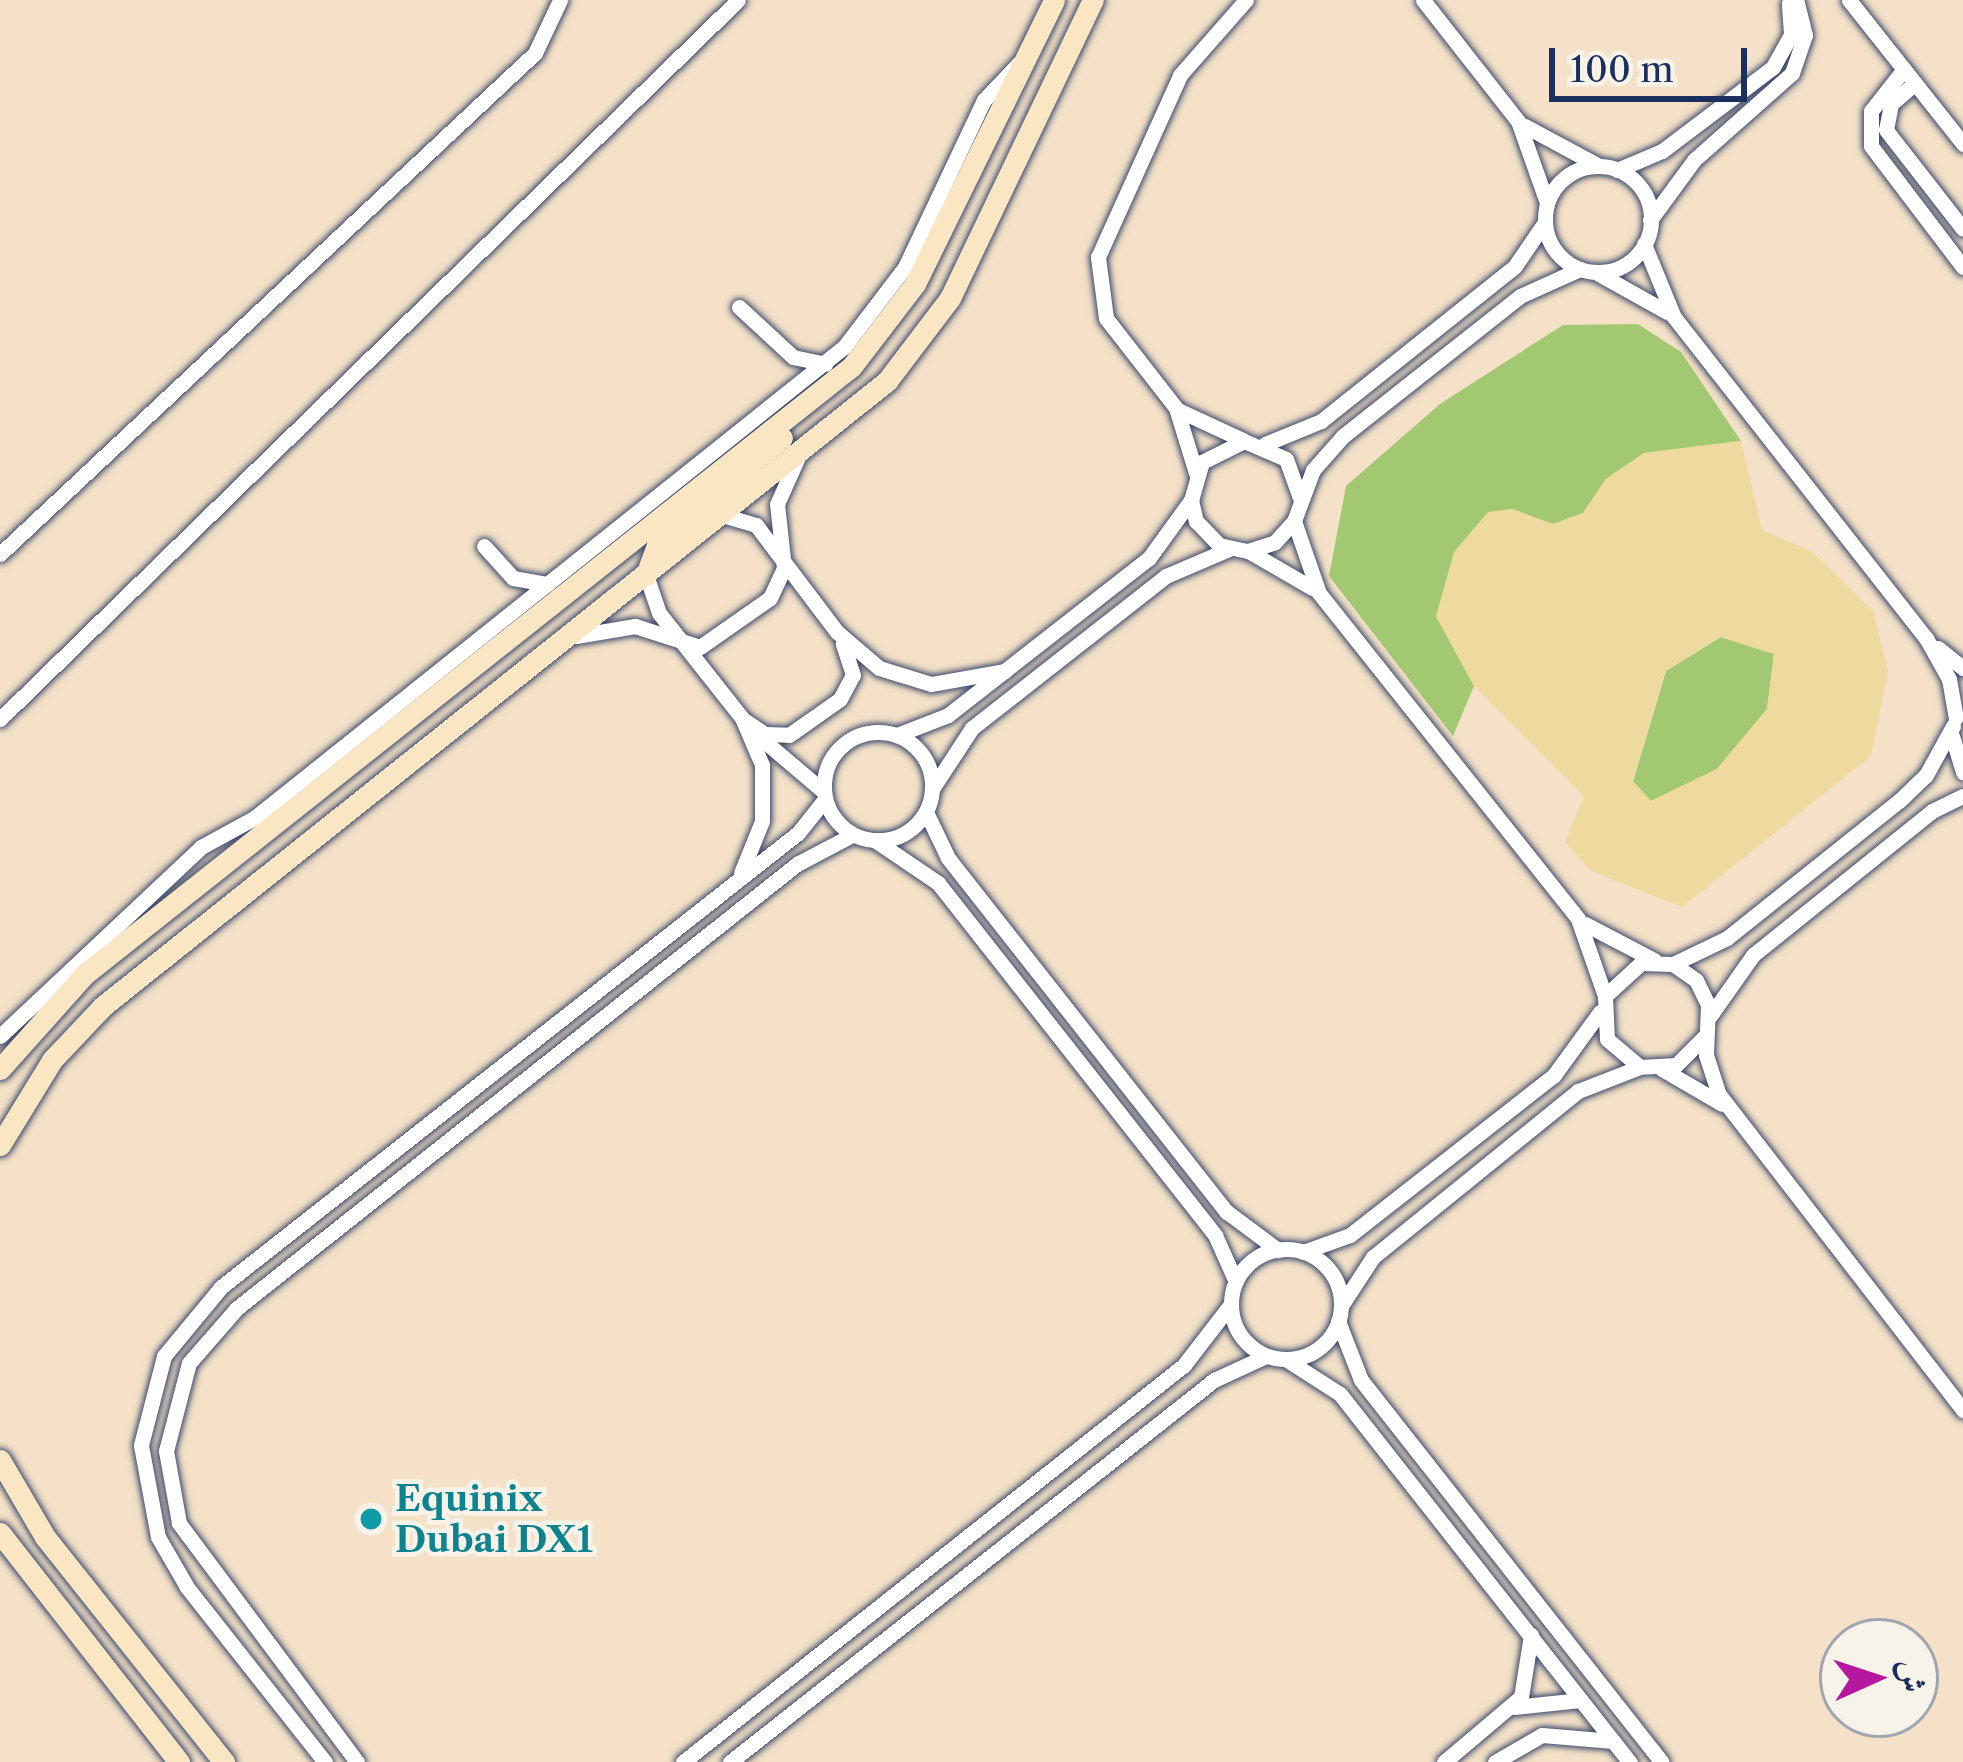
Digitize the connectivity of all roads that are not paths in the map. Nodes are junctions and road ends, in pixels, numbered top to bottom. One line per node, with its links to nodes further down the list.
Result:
1 (560, 0): 40 (street)
2 (738, 0): 55 (street)
3 (1054, 0): 24 (street)
4 (1094, 0): 29 (street)
5 (1246, 0): 26 (street)
6 (1423, 0): 11 (street)
7 (1792, 0): 13 (street); 15 (street)
8 (1850, 0): 9 (street)
9 (1904, 69): 10 (street); 19 (street)
10 (1915, 83): 12 (street); 17 (street)
11 (1518, 121): 13 (street); 14 (street)
12 (1963, 144)
13 (1609, 168): 14 (street); 15 (street)
14 (1547, 203): 16 (street)
15 (1651, 220): 18 (street)
16 (1545, 222): 20 (street); 28 (street)
17 (1963, 229)
18 (1645, 244): 20 (street); 22 (street)
19 (1963, 267)
20 (1587, 271): 22 (street); 31 (street)
21 (740, 307): 23 (street)
22 (1674, 317): 48 (street)
23 (793, 357): 24 (street); 25 (street)
24 (829, 374): 25 (street); 34 (street); 35 (street)
25 (794, 391): 44 (street)
26 (1176, 408): 27 (street); 30 (street)
27 (1244, 441): 28 (street); 30 (street)
28 (1264, 444): 31 (street)
29 (798, 457): 33 (street); 41 (street)
30 (1196, 473): 32 (street)
31 (1300, 498): 36 (street)
32 (1191, 500): 38 (street); 52 (street)
33 (724, 514): 34 (street); 41 (street); 42 (street)
34 (687, 516): 35 (street); 42 (street)
35 (657, 519): 57 (street)
36 (1294, 521): 39 (street); 45 (street)
37 (484, 546): 43 (street)
38 (1229, 549): 39 (street); 59 (street)
39 (1248, 551): 45 (street)
40 (0, 554)
41 (783, 559): 47 (street); 50 (street)
42 (646, 574): 49 (street); 50 (street)
43 (513, 578): 44 (street); 46 (street)
44 (547, 584): 46 (street)
45 (1319, 593): 66 (street)
46 (512, 613): 57 (street)
47 (837, 632): 52 (street); 54 (street)
48 (1927, 638): 51 (street); 53 (street)
49 (557, 644): 50 (street); 75 (street)
50 (683, 644): 54 (street)
51 (1963, 668)
52 (1005, 671): 56 (street)
53 (1957, 716): 58 (street); 67 (street)
54 (742, 718): 60 (street); 65 (street)
55 (0, 719)
56 (897, 735): 59 (street); 60 (street)
57 (355, 749): 70 (street); 72 (street)
58 (1963, 772)
59 (932, 789): 62 (street)
60 (824, 795): 63 (street); 65 (street)
61 (1963, 796): 69 (street)
62 (926, 812): 64 (street); 76 (street)
63 (852, 835): 64 (street); 93 (street)
64 (876, 841): 78 (street)
65 (736, 881): 90 (street)
66 (1578, 919): 67 (street); 68 (street)
67 (1665, 962): 68 (street); 69 (street)
68 (1603, 1002): 71 (street); 77 (street)
69 (1707, 1027): 73 (street); 74 (street)
70 (0, 1035)
71 (1640, 1067): 73 (street); 80 (street)
72 (0, 1069)
73 (1662, 1069): 74 (street)
74 (1729, 1110): 83 (street)
75 (0, 1145)
76 (1278, 1250): 77 (street); 78 (street)
77 (1304, 1252): 80 (street)
78 (1236, 1282): 79 (street)
79 (1231, 1304): 81 (street); 94 (street)
80 (1339, 1313): 82 (street); 99 (street)
81 (1266, 1356): 82 (street); 95 (street)
82 (1287, 1360): 86 (street)
83 (1963, 1409)
84 (0, 1460): 92 (street)
85 (0, 1533): 91 (street)
86 (1531, 1634): 87 (street); 88 (street)
87 (1581, 1700): 88 (street); 89 (street)
88 (1514, 1707): 96 (street)
89 (1613, 1741): 97 (street); 98 (street)
90 (323, 1758)
91 (179, 1762)
92 (224, 1762)
93 (358, 1762)
94 (683, 1762)
95 (730, 1762)
96 (1444, 1762)
97 (1495, 1762)
98 (1630, 1762)
99 (1661, 1762)

